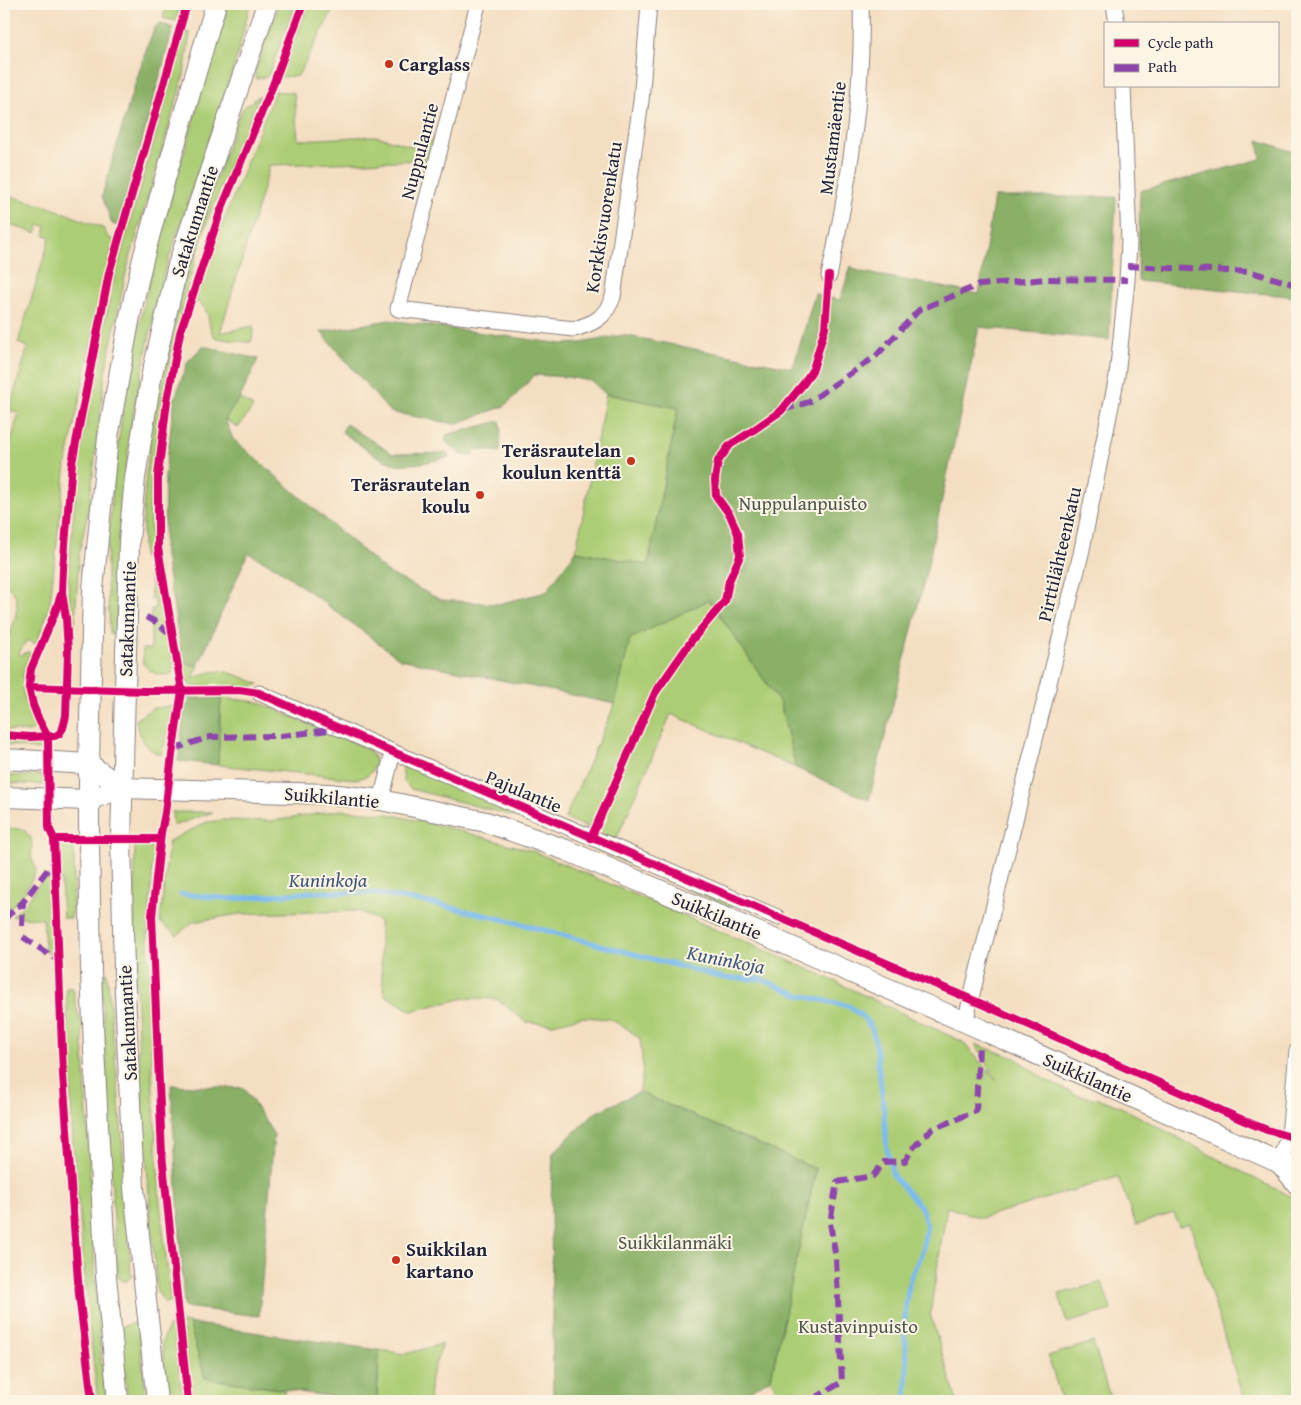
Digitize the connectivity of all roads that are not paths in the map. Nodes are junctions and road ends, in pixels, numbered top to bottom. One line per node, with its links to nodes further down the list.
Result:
1 (216, 4): 14 (main road, Satakunnantie)
2 (267, 4): 15 (main road, Satakunnantie)
3 (478, 4): 10 (street, Nuppulantie)
4 (649, 4): 10 (street, Korkkisvuorenkatu)
5 (861, 4): 9 (street, Mustamäentie)
6 (1114, 4): 7 (street)
7 (1117, 22)
8 (1123, 88): 20 (street, Pirttilähteenkatu)
9 (828, 276)
10 (398, 309)
11 (259, 693): 12 (street, Pajulantie)
12 (393, 752): 18 (street); 19 (street, Pajulantie)
13 (4, 759): 14 (main road)
14 (89, 764): 15 (main road); 17 (main road, Satakunnantie)
15 (122, 788): 17 (main road); 18 (main road, Suikkilantie); 25 (main road, Satakunnantie)
16 (4, 797): 17 (main road)
17 (89, 800): 24 (main road, Satakunnantie)
18 (381, 800): 20 (main road, Suikkilantie)
19 (777, 917)
20 (965, 1022): 22 (main road, Suikkilantie)
21 (1297, 1051): 22 (street)
22 (1289, 1164): 23 (main road, Suikkilantie)
23 (1297, 1184)
24 (118, 1401)
25 (157, 1401)

